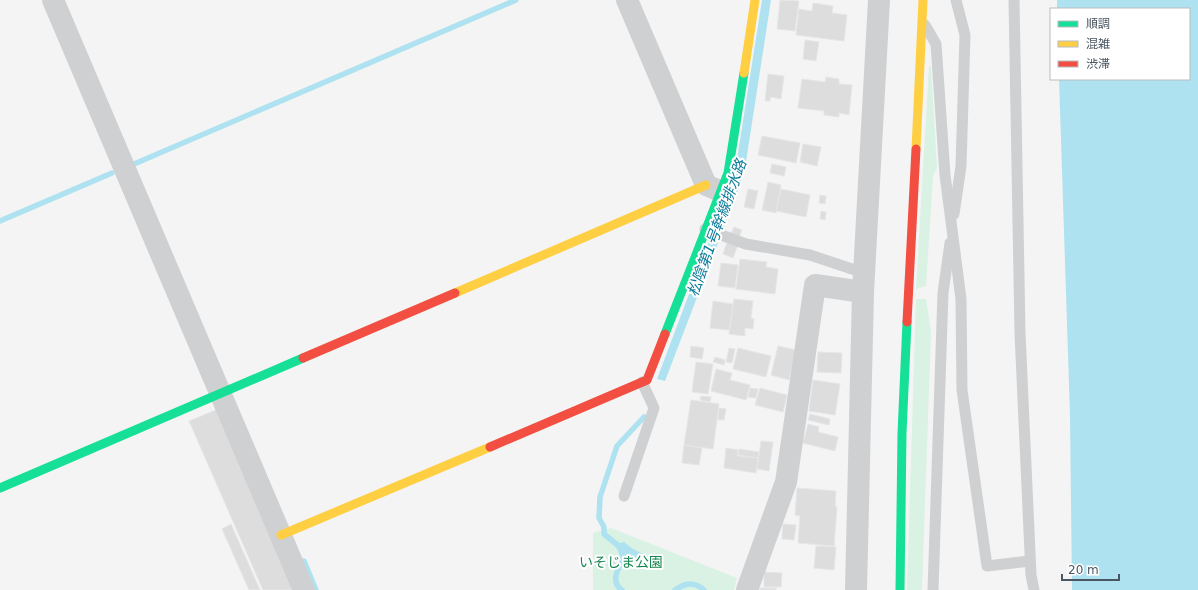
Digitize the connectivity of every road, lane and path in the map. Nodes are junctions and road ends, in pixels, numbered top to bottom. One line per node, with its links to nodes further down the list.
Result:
1 (53, 0): 14 (street)
2 (627, 0): 9 (street)
3 (755, 0): 9 (street)
4 (879, 0): 12 (street)
5 (923, 0): 8 (street)
6 (956, 0): 10 (lane)
7 (1014, 0): 18 (lane)
8 (922, 20): 10 (lane); 22 (street)
9 (713, 188): 11 (street); 14 (street)
10 (952, 229): 18 (lane); 23 (lane)
11 (708, 230): 12 (lane); 13 (street)
12 (864, 283): 20 (street); 21 (street)
13 (642, 382): 16 (lane); 17 (street)
14 (220, 394): 15 (street); 17 (street)
15 (0, 488)
16 (624, 496)
17 (281, 536): 19 (street)
18 (1030, 561): 24 (lane)
19 (304, 590)
20 (747, 590)
21 (856, 590)
22 (900, 590)
23 (933, 590)
24 (1034, 590)

